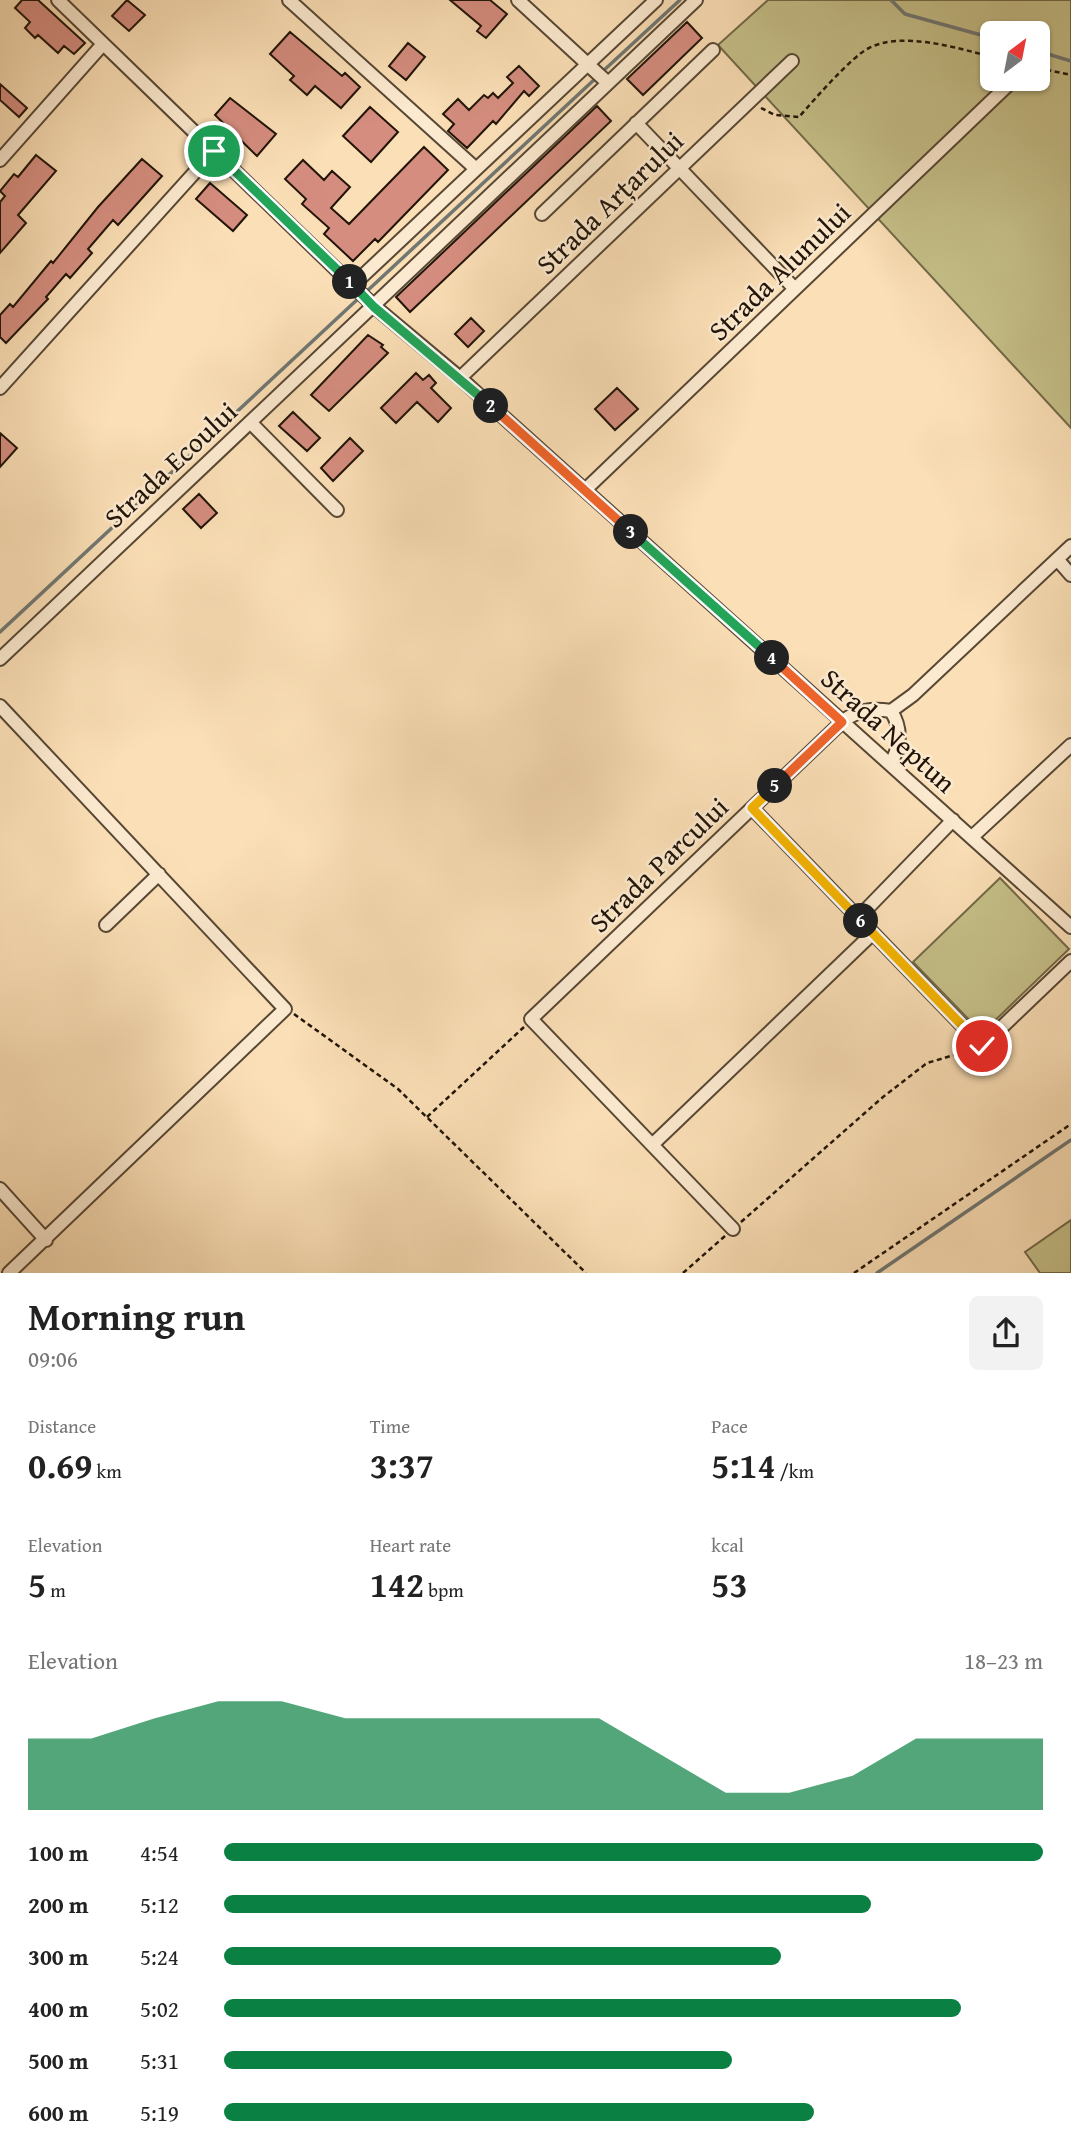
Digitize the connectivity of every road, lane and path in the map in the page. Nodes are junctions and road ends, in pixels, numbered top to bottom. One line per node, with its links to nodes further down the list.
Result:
1 (58, 0): 6 (street, Strada Neptun)
2 (289, 0): 19 (street)
3 (517, 0): 10 (street)
4 (656, 0): 10 (street)
5 (696, 0): 13 (street, Strada Ecoului)
6 (103, 44): 17 (street, Strada Neptun); 18 (street)
7 (713, 50): 16 (street)
8 (980, 54): 15 (path)
9 (792, 61): 15 (street, Strada Arțarului)
10 (590, 66): 13 (street); 19 (street)
11 (1050, 70): 12 (path)
12 (1071, 75)
13 (606, 80): 24 (street, Strada Ecoului)
14 (1002, 91): 23 (street, Strada Alunului)
15 (749, 102): 20 (street, Strada Arțarului)
16 (636, 123): 20 (street); 21 (street)
17 (214, 151): 22 (street, Strada Neptun); 26 (street)
18 (0, 160)
19 (475, 168): 22 (street)
20 (680, 169): 23 (street); 25 (street, Strada Arțarului)
21 (541, 214)
22 (356, 288): 24 (street, Strada Neptun)
23 (795, 289): 28 (street, Strada Alunului)
24 (371, 304): 25 (street, Strada Neptun); 27 (street, Strada Ecoului)
25 (460, 379): 28 (street, Strada Neptun)
26 (0, 388)
27 (250, 422): 29 (street); 33 (street, Strada Ecoului)
28 (585, 491): 36 (street, Strada Neptun)
29 (337, 510)
30 (1071, 546): 31 (street)
31 (1057, 559): 32 (street); 35 (street)
32 (1071, 575)
33 (0, 659)
34 (0, 706): 42 (street)
35 (891, 711): 36 (street, Strada Parcului); 38 (street)
36 (842, 722): 38 (street, Strada Neptun); 39 (street, Strada Parcului)
37 (1071, 745): 41 (street)
38 (890, 764): 40 (street, Strada Neptun)
39 (752, 808): 43 (street); 49 (street, Strada Parcului)
40 (953, 820): 41 (street, Strada Neptun); 43 (street)
41 (972, 837): 45 (street, Strada Neptun)
42 (159, 874): 44 (street); 48 (street)
43 (858, 918): 46 (street)
44 (106, 925)
45 (1071, 927)
46 (873, 933): 50 (street); 53 (street)
47 (1071, 961): 50 (street)
48 (285, 1009): 51 (path); 56 (street)
49 (531, 1019): 51 (path); 53 (street)
50 (982, 1046): 55 (path)
51 (427, 1117): 58 (path)
52 (1071, 1125): 60 (path)
53 (652, 1144): 55 (street)
54 (0, 1189): 56 (street)
55 (733, 1229): 59 (path)
56 (46, 1240): 57 (street)
57 (9, 1273)
58 (586, 1273)
59 (683, 1273)
60 (854, 1273)

